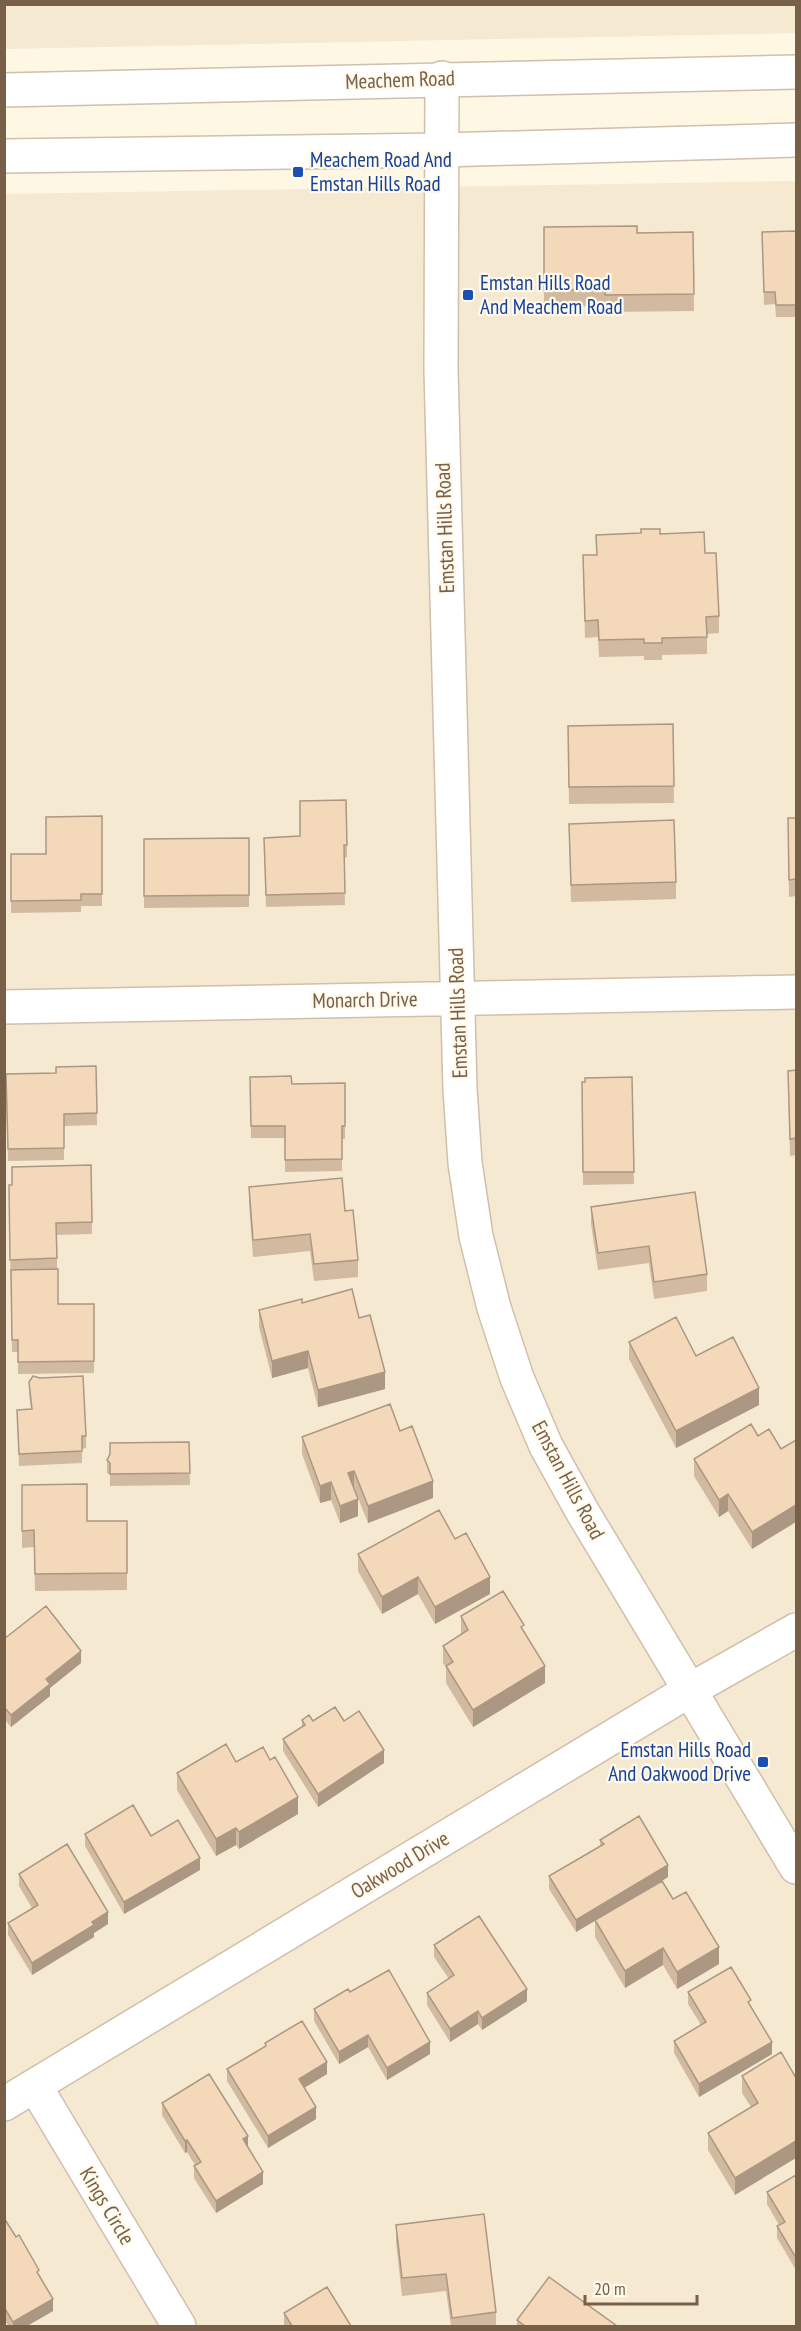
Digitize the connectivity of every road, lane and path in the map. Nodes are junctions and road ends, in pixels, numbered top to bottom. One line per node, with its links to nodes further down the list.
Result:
1 (796, 72): 2 (street, Meachem Road)
2 (442, 78): 3 (street, Meachem Road); 5 (street, Emstan Hills Road)
3 (4, 90)
4 (796, 140): 5 (street)
5 (443, 150): 6 (street); 8 (street, Emstan Hills Road)
6 (4, 156)
7 (796, 992): 8 (street, Monarch Drive)
8 (458, 998): 9 (street, Monarch Drive); 11 (street, Emstan Hills Road)
9 (4, 1007)
10 (796, 1630): 11 (street, Oakwood Drive)
11 (690, 1690): 12 (street, Emstan Hills Road); 13 (street, Oakwood Drive)
12 (796, 1867)
13 (35, 2086): 14 (street, Oakwood Drive); 15 (street, Kings Circle)
14 (4, 2104)
15 (179, 2326)

